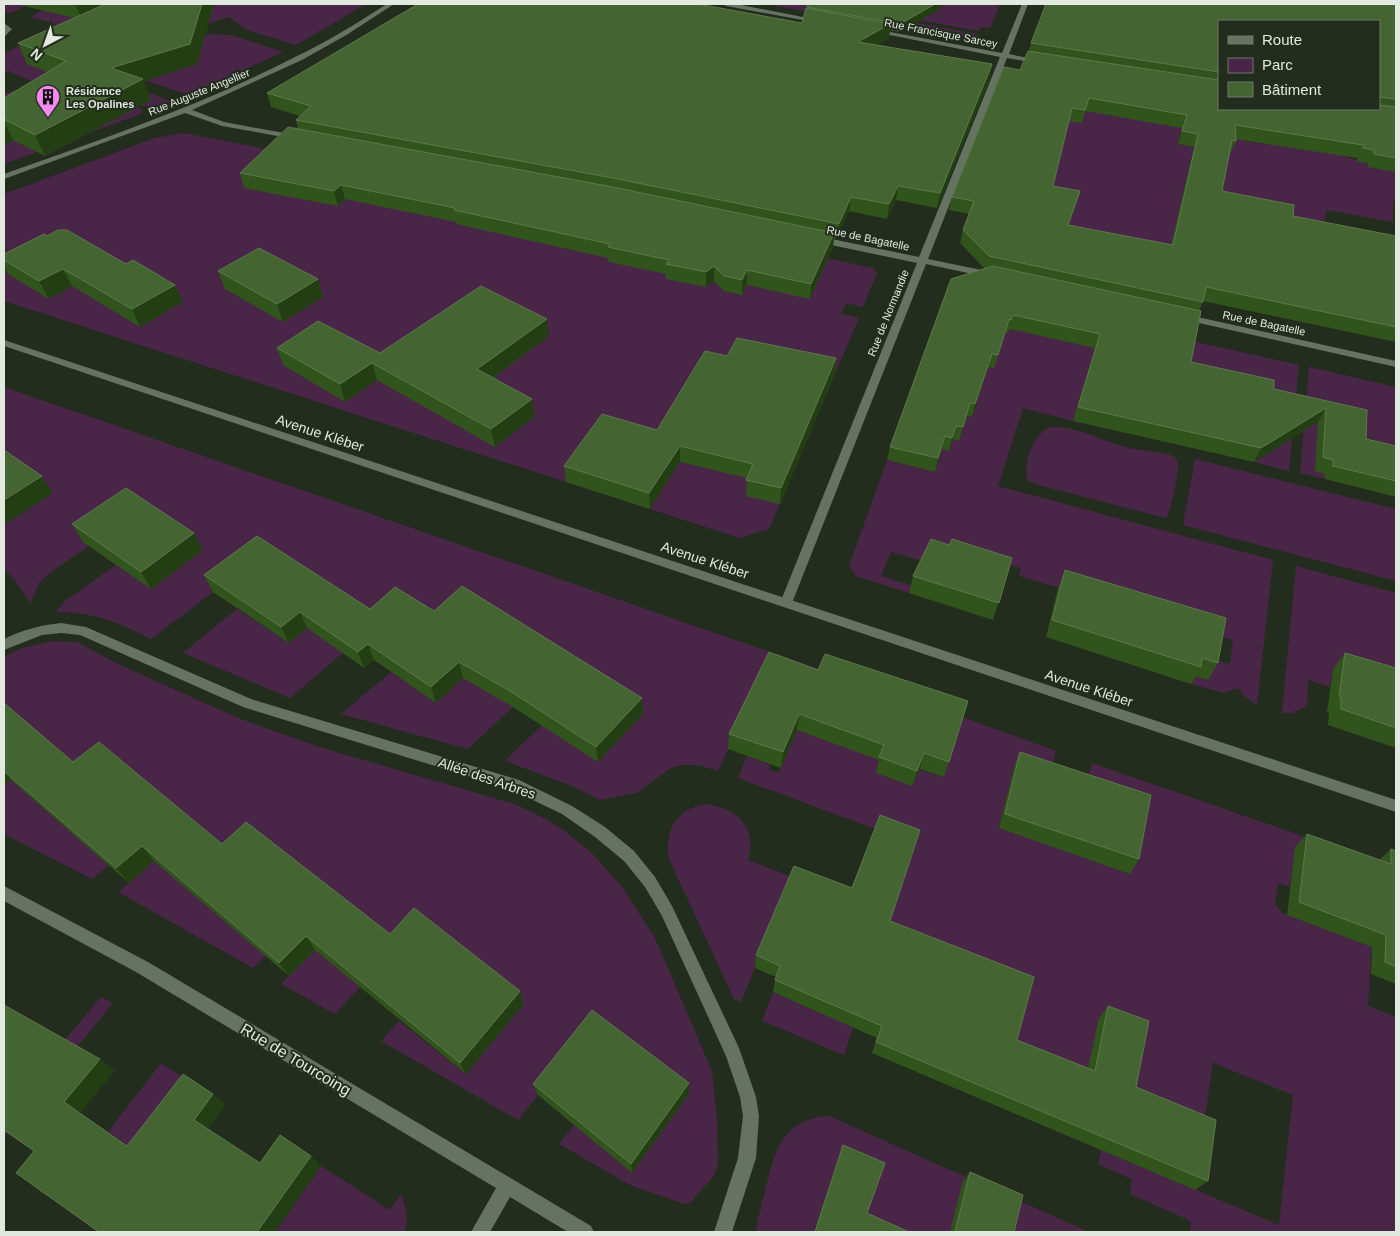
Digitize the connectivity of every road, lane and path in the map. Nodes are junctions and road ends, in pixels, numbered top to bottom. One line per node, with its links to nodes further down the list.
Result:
1 (391, 4): 10 (street, Rue Auguste Angellier)
2 (726, 4): 4 (street)
3 (1025, 4): 8 (street, Rue de Normandie)
4 (824, 22)
5 (4, 25): 7 (street)
6 (862, 29): 8 (street, Rue Francisque Sarcey)
7 (4, 35)
8 (1004, 56): 9 (street, Rue Francisque Sarcey); 14 (street, Rue de Normandie)
9 (1054, 64)
10 (187, 110): 11 (street); 12 (street, Rue Auguste Angellier)
11 (310, 141)
12 (4, 177)
13 (810, 237): 14 (street, Rue de Bagatelle)
14 (922, 261): 15 (street, Rue de Bagatelle); 19 (street, Rue de Normandie)
15 (1000, 277)
16 (1172, 315): 18 (street, Rue de Bagatelle)
17 (4, 343): 19 (street, Avenue Kléber)
18 (1396, 364)
19 (786, 603): 21 (street, Avenue Kléber)
20 (4, 645): 26 (street, Allée des Arbres)
21 (1396, 806)
22 (4, 892): 23 (street, Rue de Tourcoing)
23 (507, 1186): 24 (street); 25 (street, Rue de Tourcoing)
24 (480, 1232)
25 (585, 1232)
26 (723, 1232)

